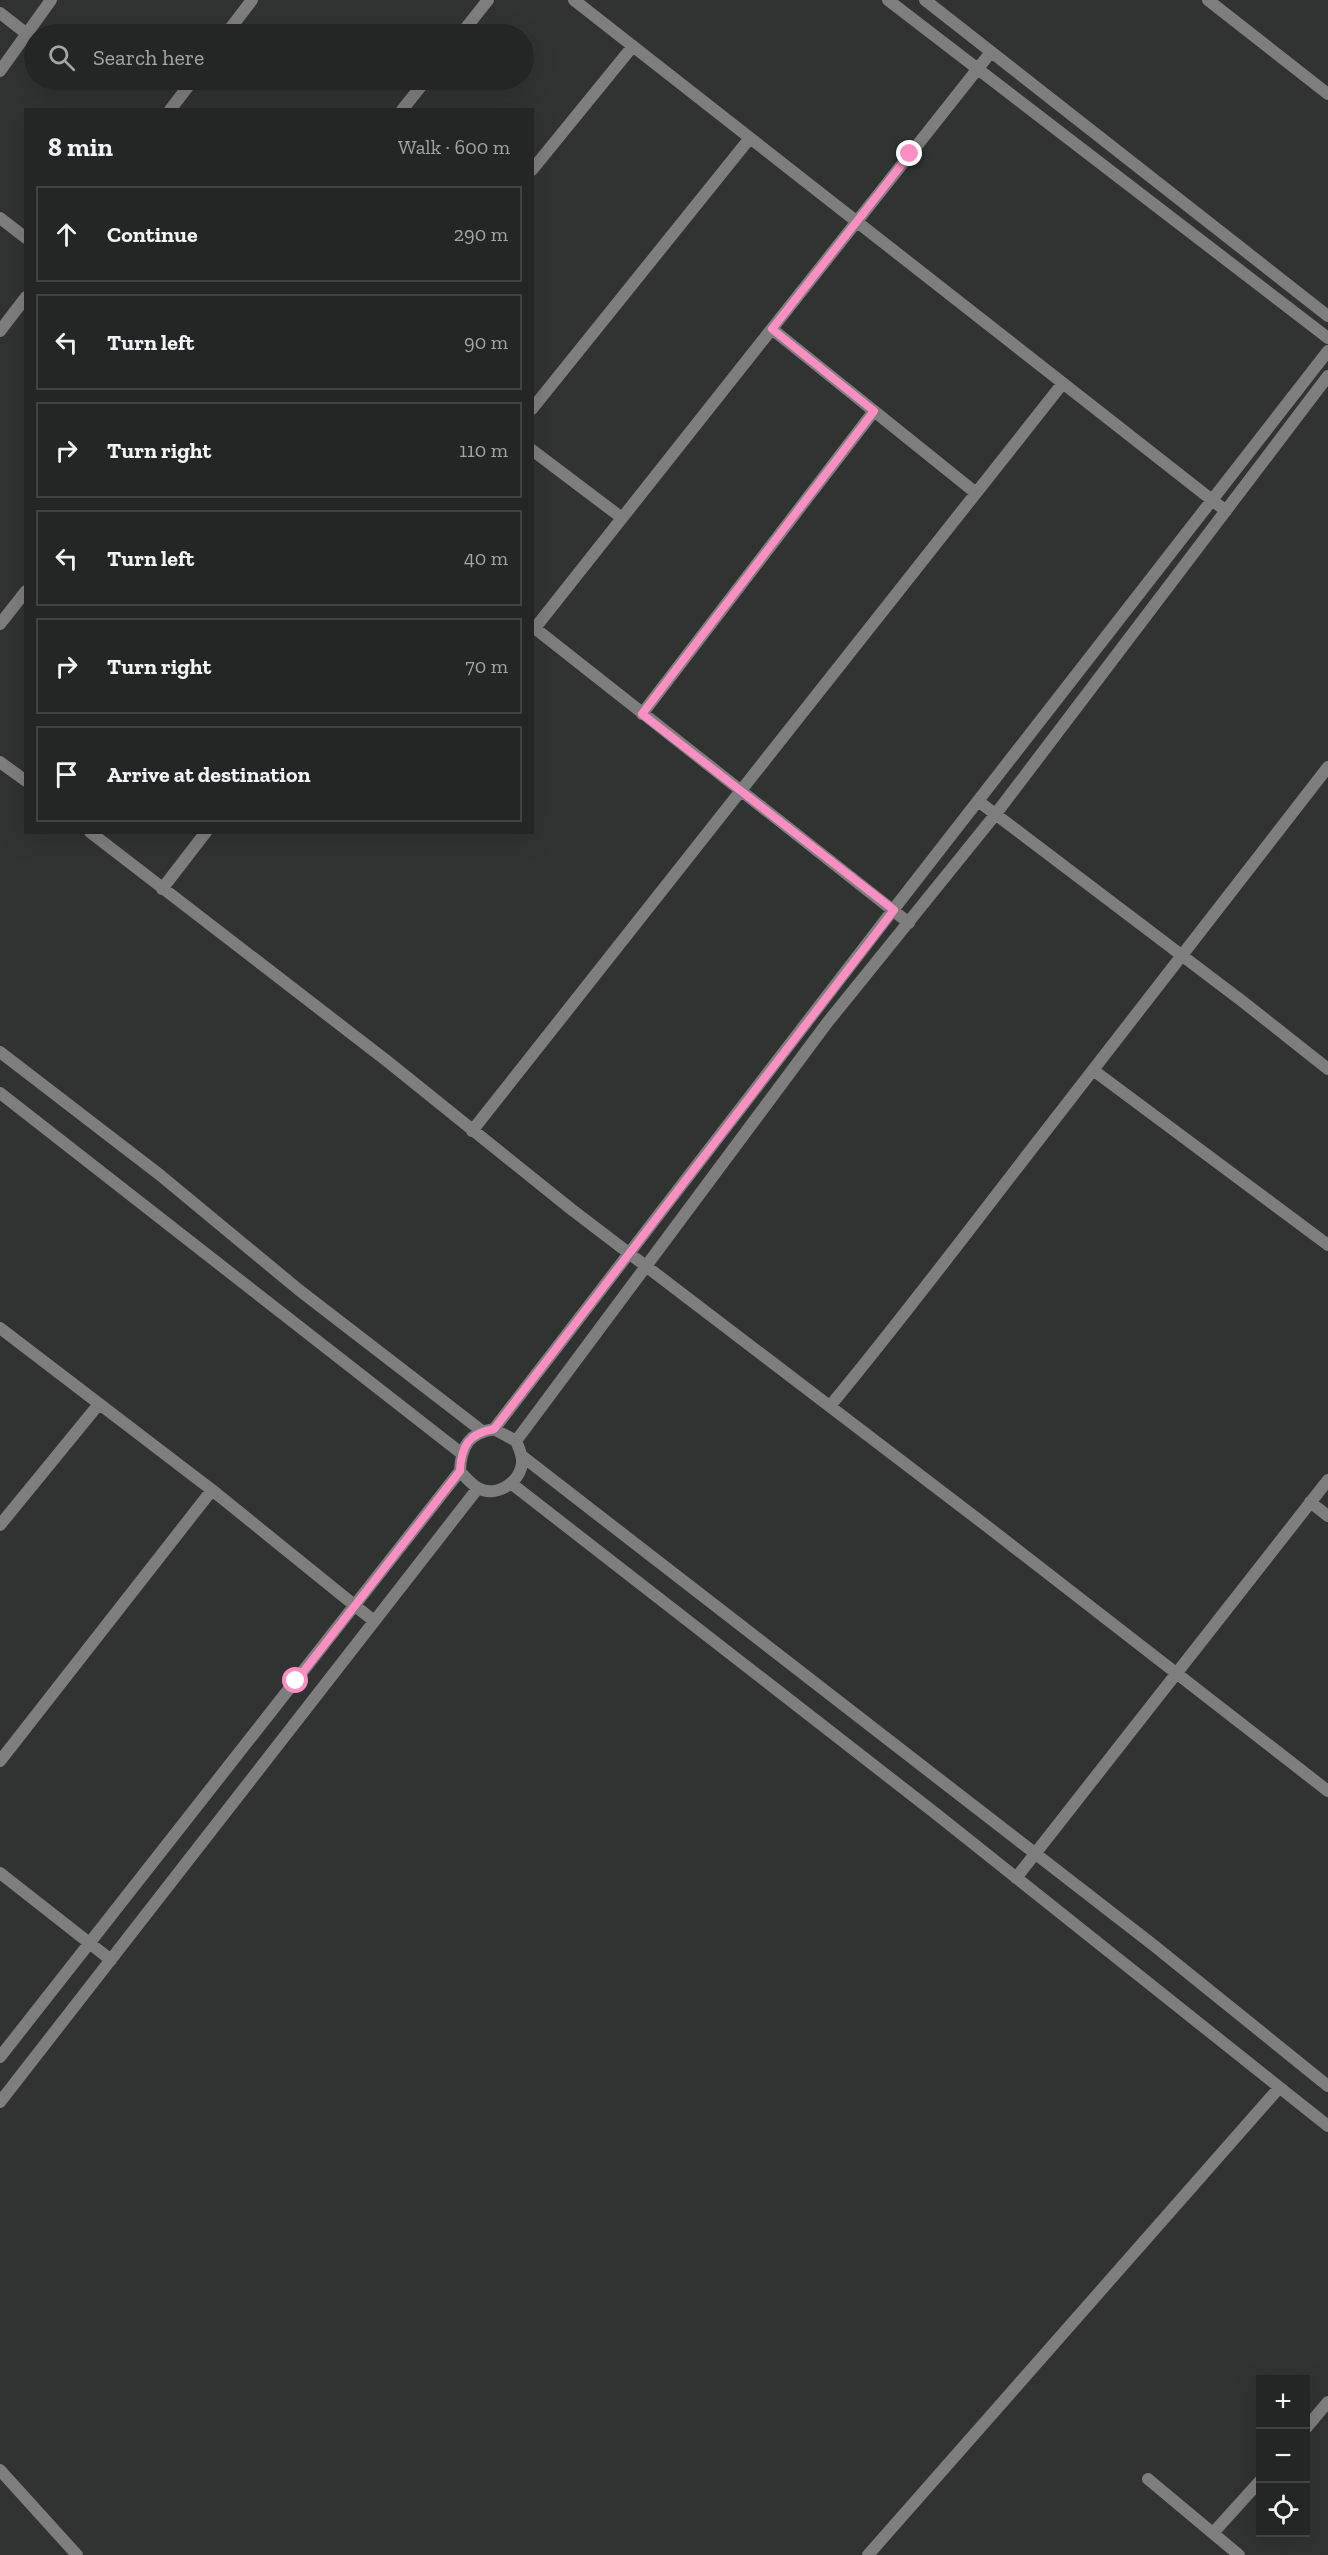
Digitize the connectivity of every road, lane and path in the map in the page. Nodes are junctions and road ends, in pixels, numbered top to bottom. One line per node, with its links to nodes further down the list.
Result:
1 (51, 0): 9 (street)
2 (252, 0): 10 (street)
3 (488, 0): 11 (street)
4 (574, 0): 14 (street)
5 (888, 0): 16 (street)
6 (925, 0): 15 (street)
7 (1208, 0): 20 (street)
8 (0, 13): 12 (street)
9 (34, 24)
10 (234, 24)
11 (469, 24)
12 (24, 32)
13 (24, 38): 17 (street)
14 (633, 46): 23 (street); 24 (street)
15 (991, 52): 16 (street); 29 (street)
16 (978, 69): 26 (street); 32 (street)
17 (0, 70)
18 (185, 90): 21 (street)
19 (418, 90): 22 (street)
20 (1328, 94)
21 (172, 108)
22 (404, 108)
23 (750, 138): 26 (street); 36 (street)
24 (534, 168)
25 (0, 218): 27 (street)
26 (857, 221): 30 (street); 35 (street)
27 (24, 236)
28 (24, 300): 31 (street)
29 (1328, 316)
30 (772, 329): 37 (street); 42 (street)
31 (0, 331)
32 (1328, 338)
33 (1328, 351): 40 (street)
34 (1328, 376): 41 (street)
35 (1063, 383): 39 (street); 40 (street)
36 (534, 407)
37 (874, 411): 39 (street); 46 (street)
38 (534, 452): 42 (street)
39 (976, 493): 50 (street)
40 (1212, 500): 41 (street); 51 (street)
41 (1226, 511): 52 (street)
42 (622, 518): 45 (street)
43 (24, 594): 44 (street)
44 (0, 624)
45 (534, 627): 46 (street)
46 (642, 714): 50 (street)
47 (0, 762): 49 (street)
48 (1328, 767): 58 (street)
49 (24, 780)
50 (741, 791): 56 (street); 63 (street)
51 (978, 801): 52 (street); 56 (street)
52 (995, 815): 57 (street); 58 (street)
53 (93, 834): 55 (street)
54 (204, 834): 55 (street)
55 (162, 889): 63 (street)
56 (894, 910): 57 (street); 65 (street)
57 (909, 923): 66 (street)
58 (1183, 956): 60 (street); 61 (street)
59 (0, 1052): 70 (street)
60 (1328, 1069)
61 (1093, 1070): 64 (street); 69 (street)
62 (0, 1093): 72 (street)
63 (472, 1131): 65 (street)
64 (1328, 1245)
65 (629, 1253): 66 (street); 70 (street)
66 (646, 1266): 69 (street); 71 (street)
67 (0, 1328): 68 (street)
68 (99, 1404): 78 (street); 81 (street)
69 (830, 1406): 84 (street)
70 (488, 1430): 71 (street); 72 (street)
71 (516, 1441): 73 (street)
72 (461, 1453): 74 (street)
73 (522, 1456): 76 (street); 87 (street)
74 (460, 1471): 77 (street); 82 (street)
75 (1328, 1480): 79 (street)
76 (512, 1484): 77 (street); 89 (street)
77 (478, 1488): 83 (street)
78 (212, 1490): 82 (street); 85 (street)
79 (1310, 1502): 80 (street); 84 (street)
80 (1328, 1516)
81 (1, 1522)
82 (355, 1606): 83 (street); 90 (street)
83 (374, 1622): 91 (street)
84 (1175, 1673): 86 (street); 87 (street)
85 (0, 1761)
86 (1328, 1791)
87 (1035, 1853): 89 (street); 93 (street)
88 (0, 1873): 90 (street)
89 (1016, 1878): 94 (street)
90 (89, 1944): 91 (street); 92 (street)
91 (111, 1960): 95 (street)
92 (0, 2057)
93 (1328, 2086)
94 (1278, 2088): 96 (street); 104 (street)
95 (0, 2102)
96 (1328, 2126)
97 (1328, 2402): 98 (street)
98 (1310, 2422)
99 (0, 2470): 103 (street)
100 (1148, 2479): 102 (street)
101 (1258, 2483): 102 (street)
102 (1213, 2534): 105 (street)
103 (76, 2555)
104 (868, 2555)
105 (1239, 2555)

